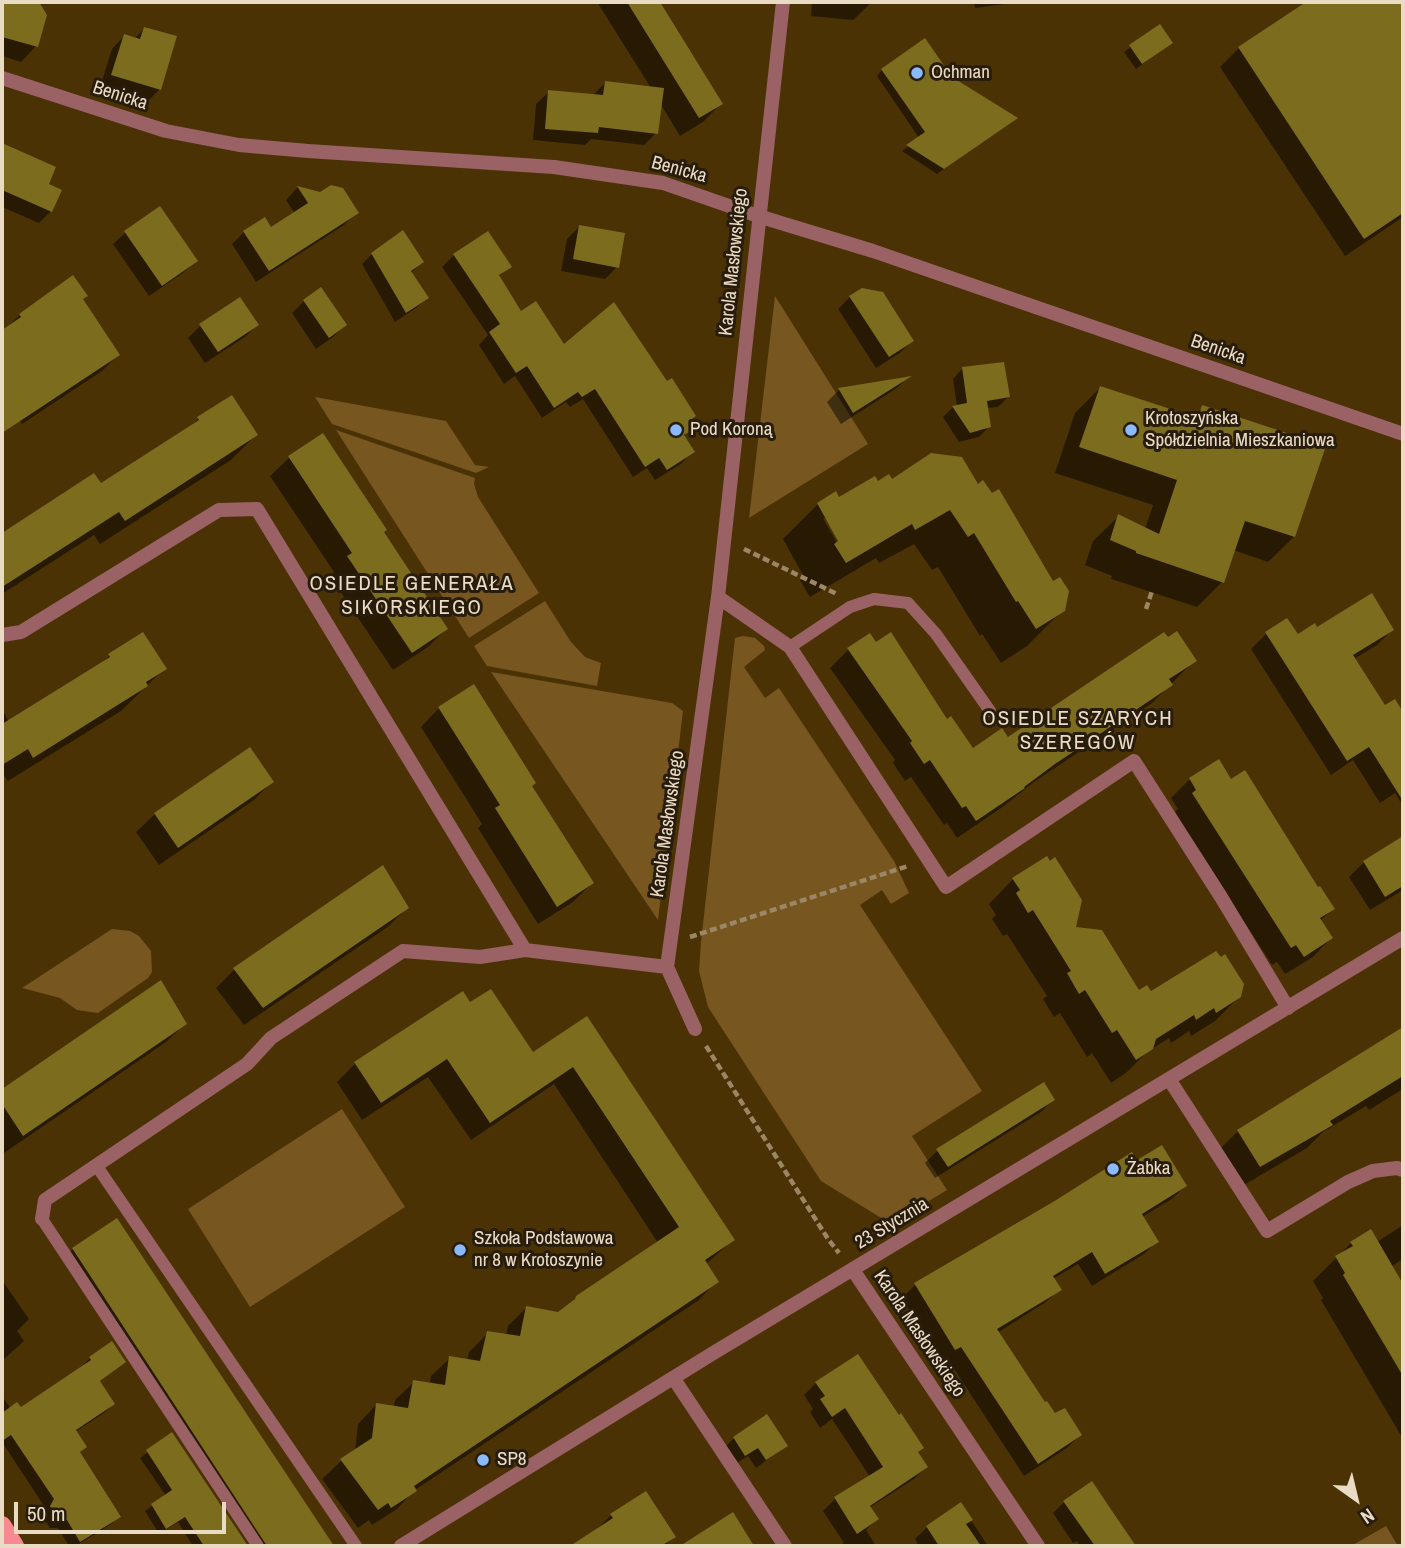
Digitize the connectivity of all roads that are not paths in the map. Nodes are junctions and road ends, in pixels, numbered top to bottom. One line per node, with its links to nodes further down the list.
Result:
1 (783, 2): 3 (street, Karola Masłowskiego)
2 (2, 78): 3 (street, Benicka)
3 (758, 216): 4 (street, Benicka); 5 (street, Karola Masłowskiego)
4 (1403, 434)
5 (718, 597): 7 (street); 11 (street, Karola Masłowskiego)
6 (2, 635): 10 (street)
7 (790, 647): 8 (lane); 12 (street)
8 (990, 710)
9 (1403, 938): 12 (street, 23 Stycznia)
10 (524, 950): 11 (street); 15 (street)
11 (667, 967): 13 (street)
12 (1288, 1008): 14 (street, 23 Stycznia)
13 (695, 1029)
14 (1169, 1079): 16 (street); 18 (street, 23 Stycznia)
15 (96, 1166): 17 (street); 23 (lane)
16 (1403, 1170)
17 (42, 1219): 22 (lane)
18 (853, 1270): 19 (street, 23 Stycznia); 26 (street, Karola Masłowskiego)
19 (674, 1379): 24 (street, 23 Stycznia); 25 (street)
20 (2, 1525): 21 (main road)
21 (15, 1546)
22 (258, 1546)
23 (356, 1546)
24 (401, 1546)
25 (785, 1546)
26 (1038, 1546)

